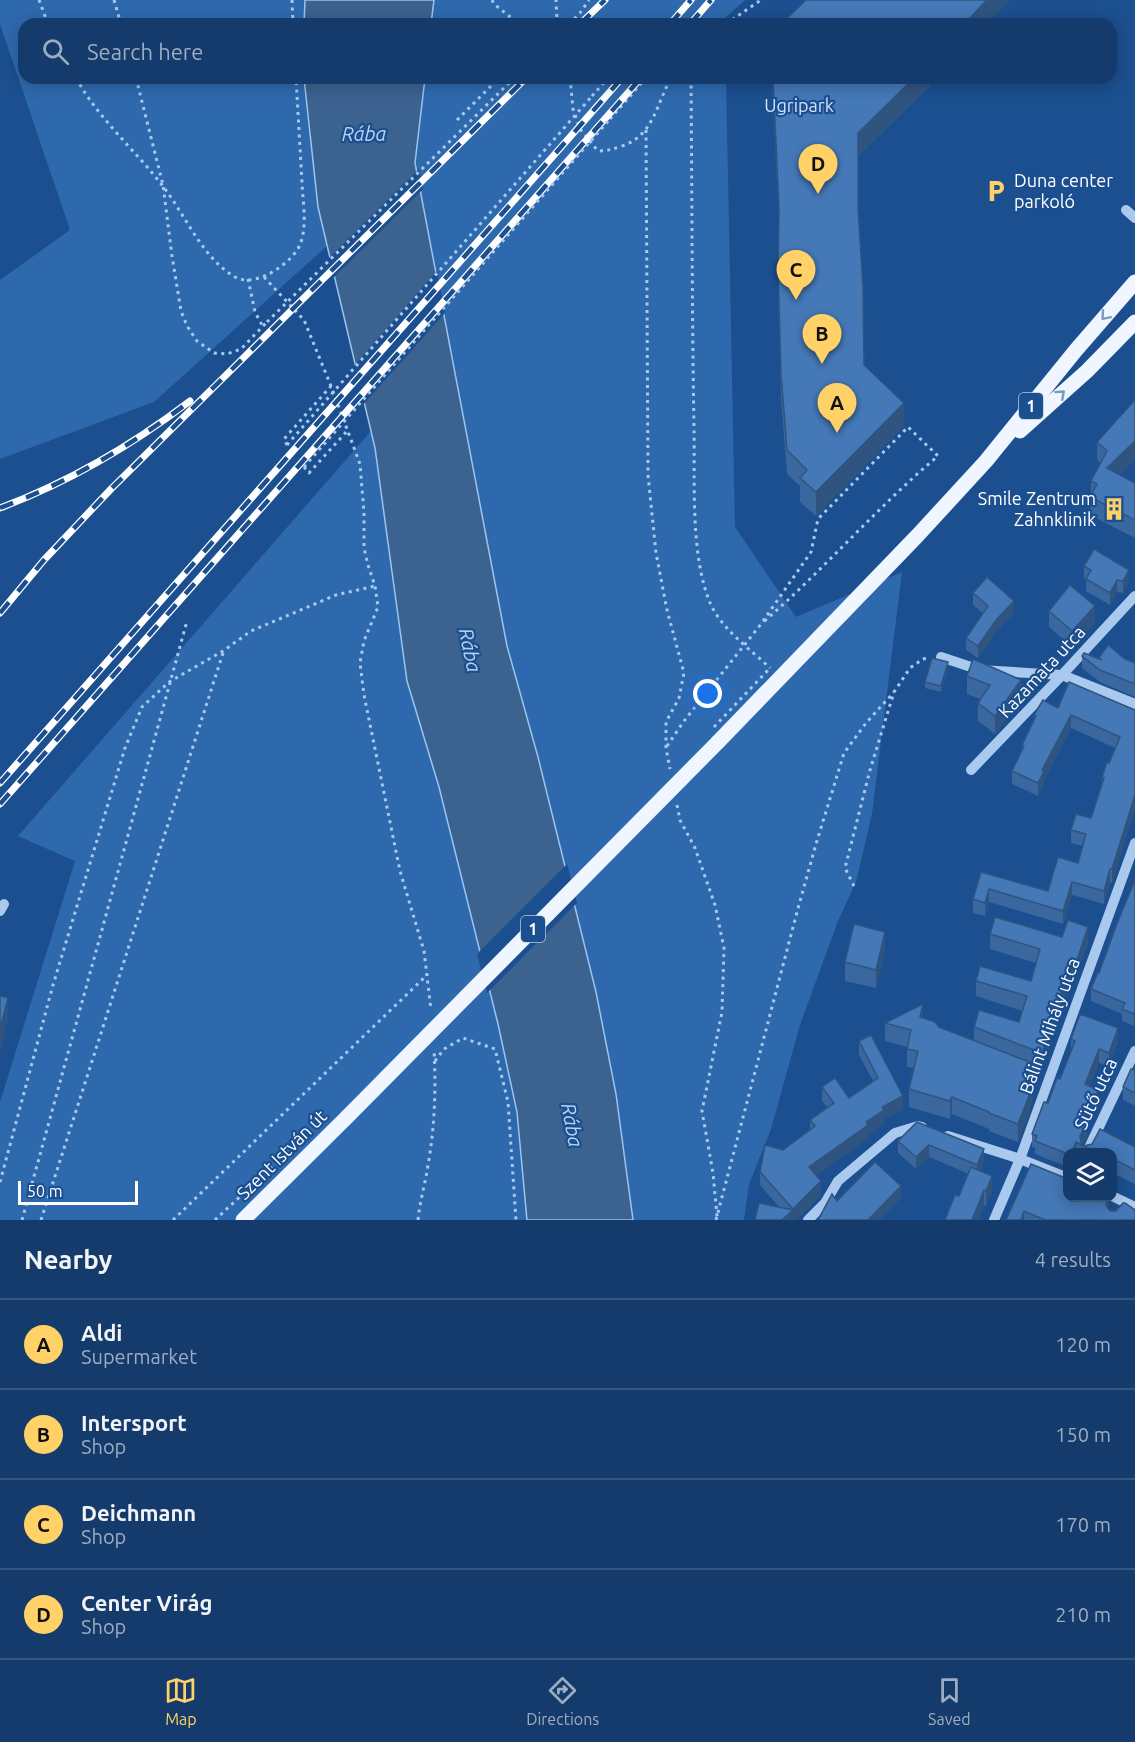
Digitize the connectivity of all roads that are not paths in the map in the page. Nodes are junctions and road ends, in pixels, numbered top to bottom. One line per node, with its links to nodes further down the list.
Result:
1 (1126, 210): 2 (street)
2 (1135, 218)
3 (1135, 282): 5 (main road, 1, one-way to 5)
4 (1135, 322): 5 (main road, 1, one-way to 4)
5 (986, 461): 20 (main road, Szent István út / 1, bridge)
6 (1135, 596): 8 (street, Kazamata utca)
7 (941, 657): 8 (street)
8 (1062, 675): 9 (street); 10 (street, Kazamata utca)
9 (1135, 704)
10 (971, 770)
11 (1135, 843): 16 (street, Bálint Mihály utca)
12 (1135, 1051): 15 (street, Sütő utca)
13 (929, 1129): 21 (street)
14 (941, 1133): 16 (street)
15 (1089, 1148)
16 (1020, 1159): 17 (street); 22 (street, Bálint Mihály utca)
17 (1063, 1176)
18 (1117, 1200): 19 (street)
19 (1135, 1207)
20 (243, 1220)
21 (808, 1220)
22 (994, 1220)

